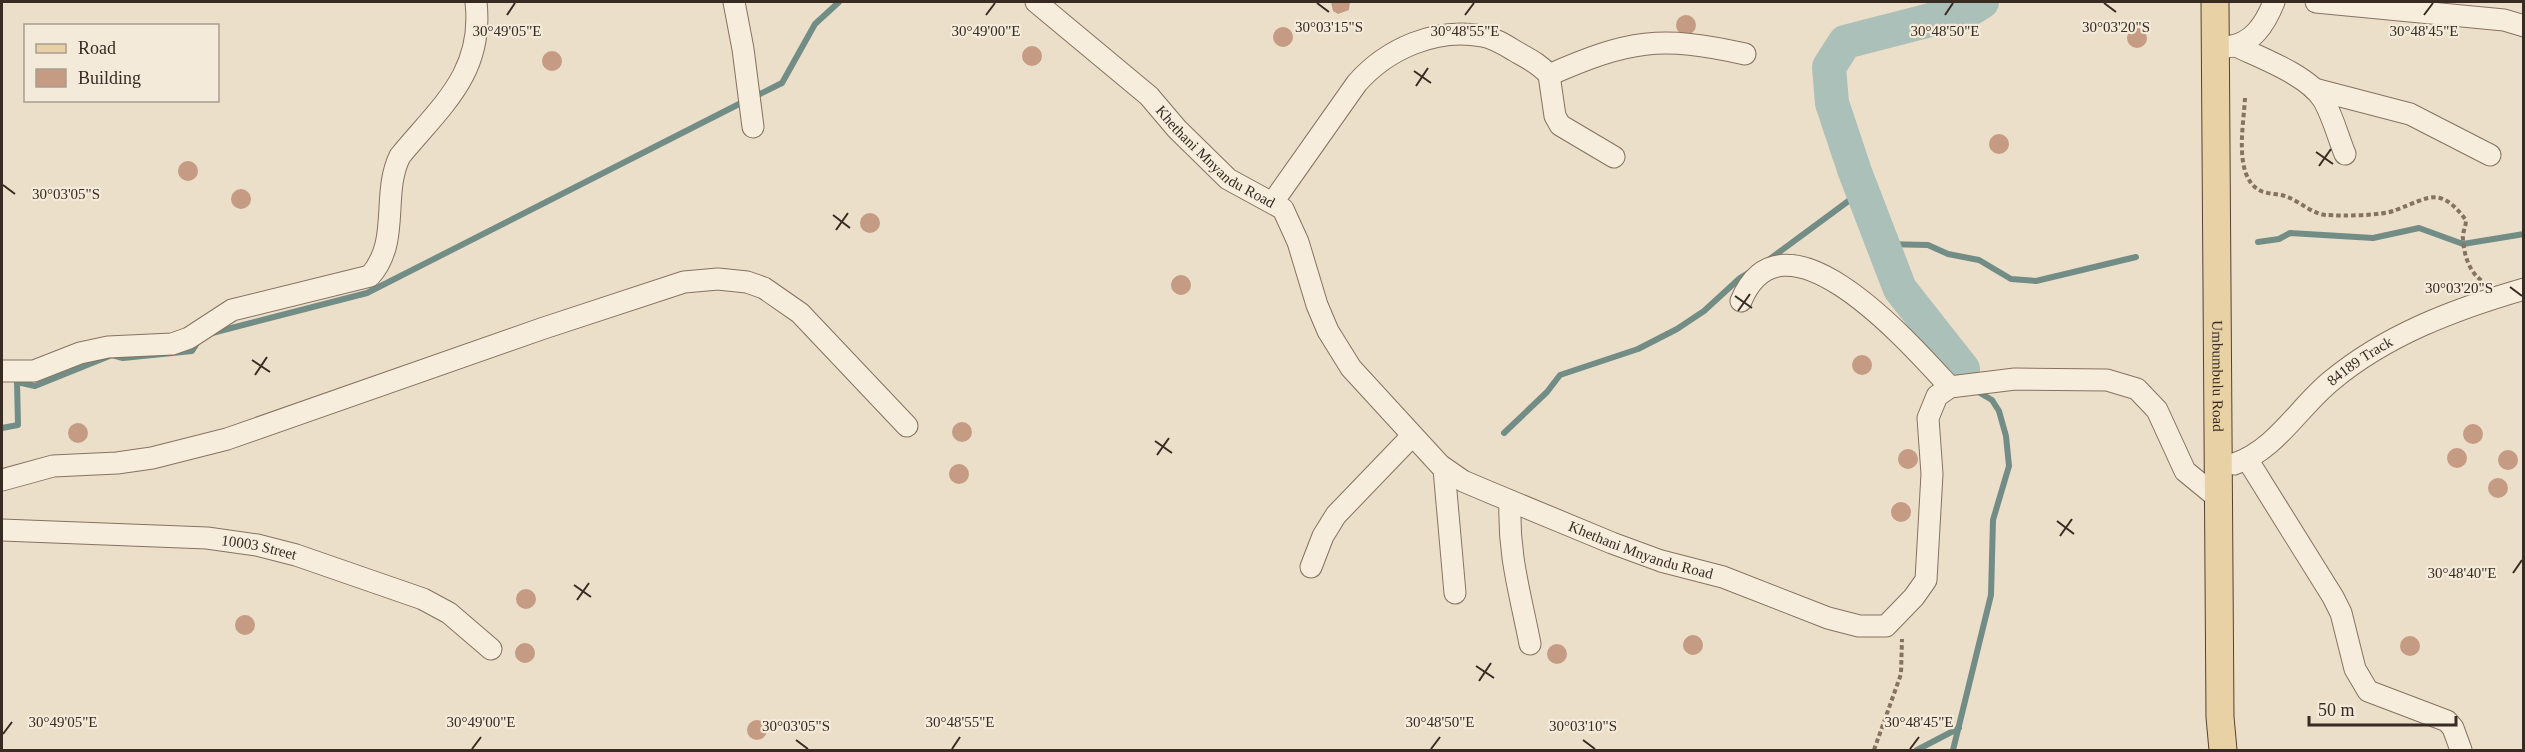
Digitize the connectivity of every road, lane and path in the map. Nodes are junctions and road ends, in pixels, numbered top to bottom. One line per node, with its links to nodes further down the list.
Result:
1 (476, 2): 21 (street)
2 (734, 2): 13 (street)
3 (1036, 2): 17 (street, Khethani Mnyandu Road)
4 (2215, 2): 8 (main road, Umbumbulu Road)
5 (2274, 2): 8 (street)
6 (2316, 2): 7 (street)
7 (2523, 26)
8 (2226, 47): 11 (street); 27 (main road, Umbumbulu Road)
9 (1745, 54): 10 (street)
10 (1549, 75): 16 (street); 17 (street)
11 (2314, 89): 14 (street); 15 (street)
12 (2245, 98): 19 (path)
13 (753, 127)
14 (2345, 154)
15 (2490, 155)
16 (1614, 157)
17 (1273, 202): 24 (street, Khethani Mnyandu Road)
18 (2523, 289): 19 (street, 84189 Track)
19 (2500, 296): 25 (street, 84189 Track)
20 (1741, 301): 22 (street)
21 (2, 371)
22 (1950, 387): 29 (street); 34 (street, Khethani Mnyandu Road)
23 (907, 426): 28 (street)
24 (1412, 436): 26 (street, Khethani Mnyandu Road); 32 (street)
25 (2247, 459): 27 (street, 84189 Track); 39 (street)
26 (1444, 469): 30 (street, Khethani Mnyandu Road); 33 (street)
27 (2220, 469): 29 (main road, Umbumbulu Road)
28 (2, 480)
29 (2219, 499): 38 (main road, Umbumbulu Road)
30 (1510, 501): 34 (street, Khethani Mnyandu Road); 35 (street)
31 (2, 530): 36 (street, 10003 Street)
32 (1311, 567)
33 (1455, 593)
34 (1903, 609): 37 (path)
35 (1530, 644)
36 (491, 649)
37 (1874, 750)
38 (2223, 750)
39 (2461, 750)

